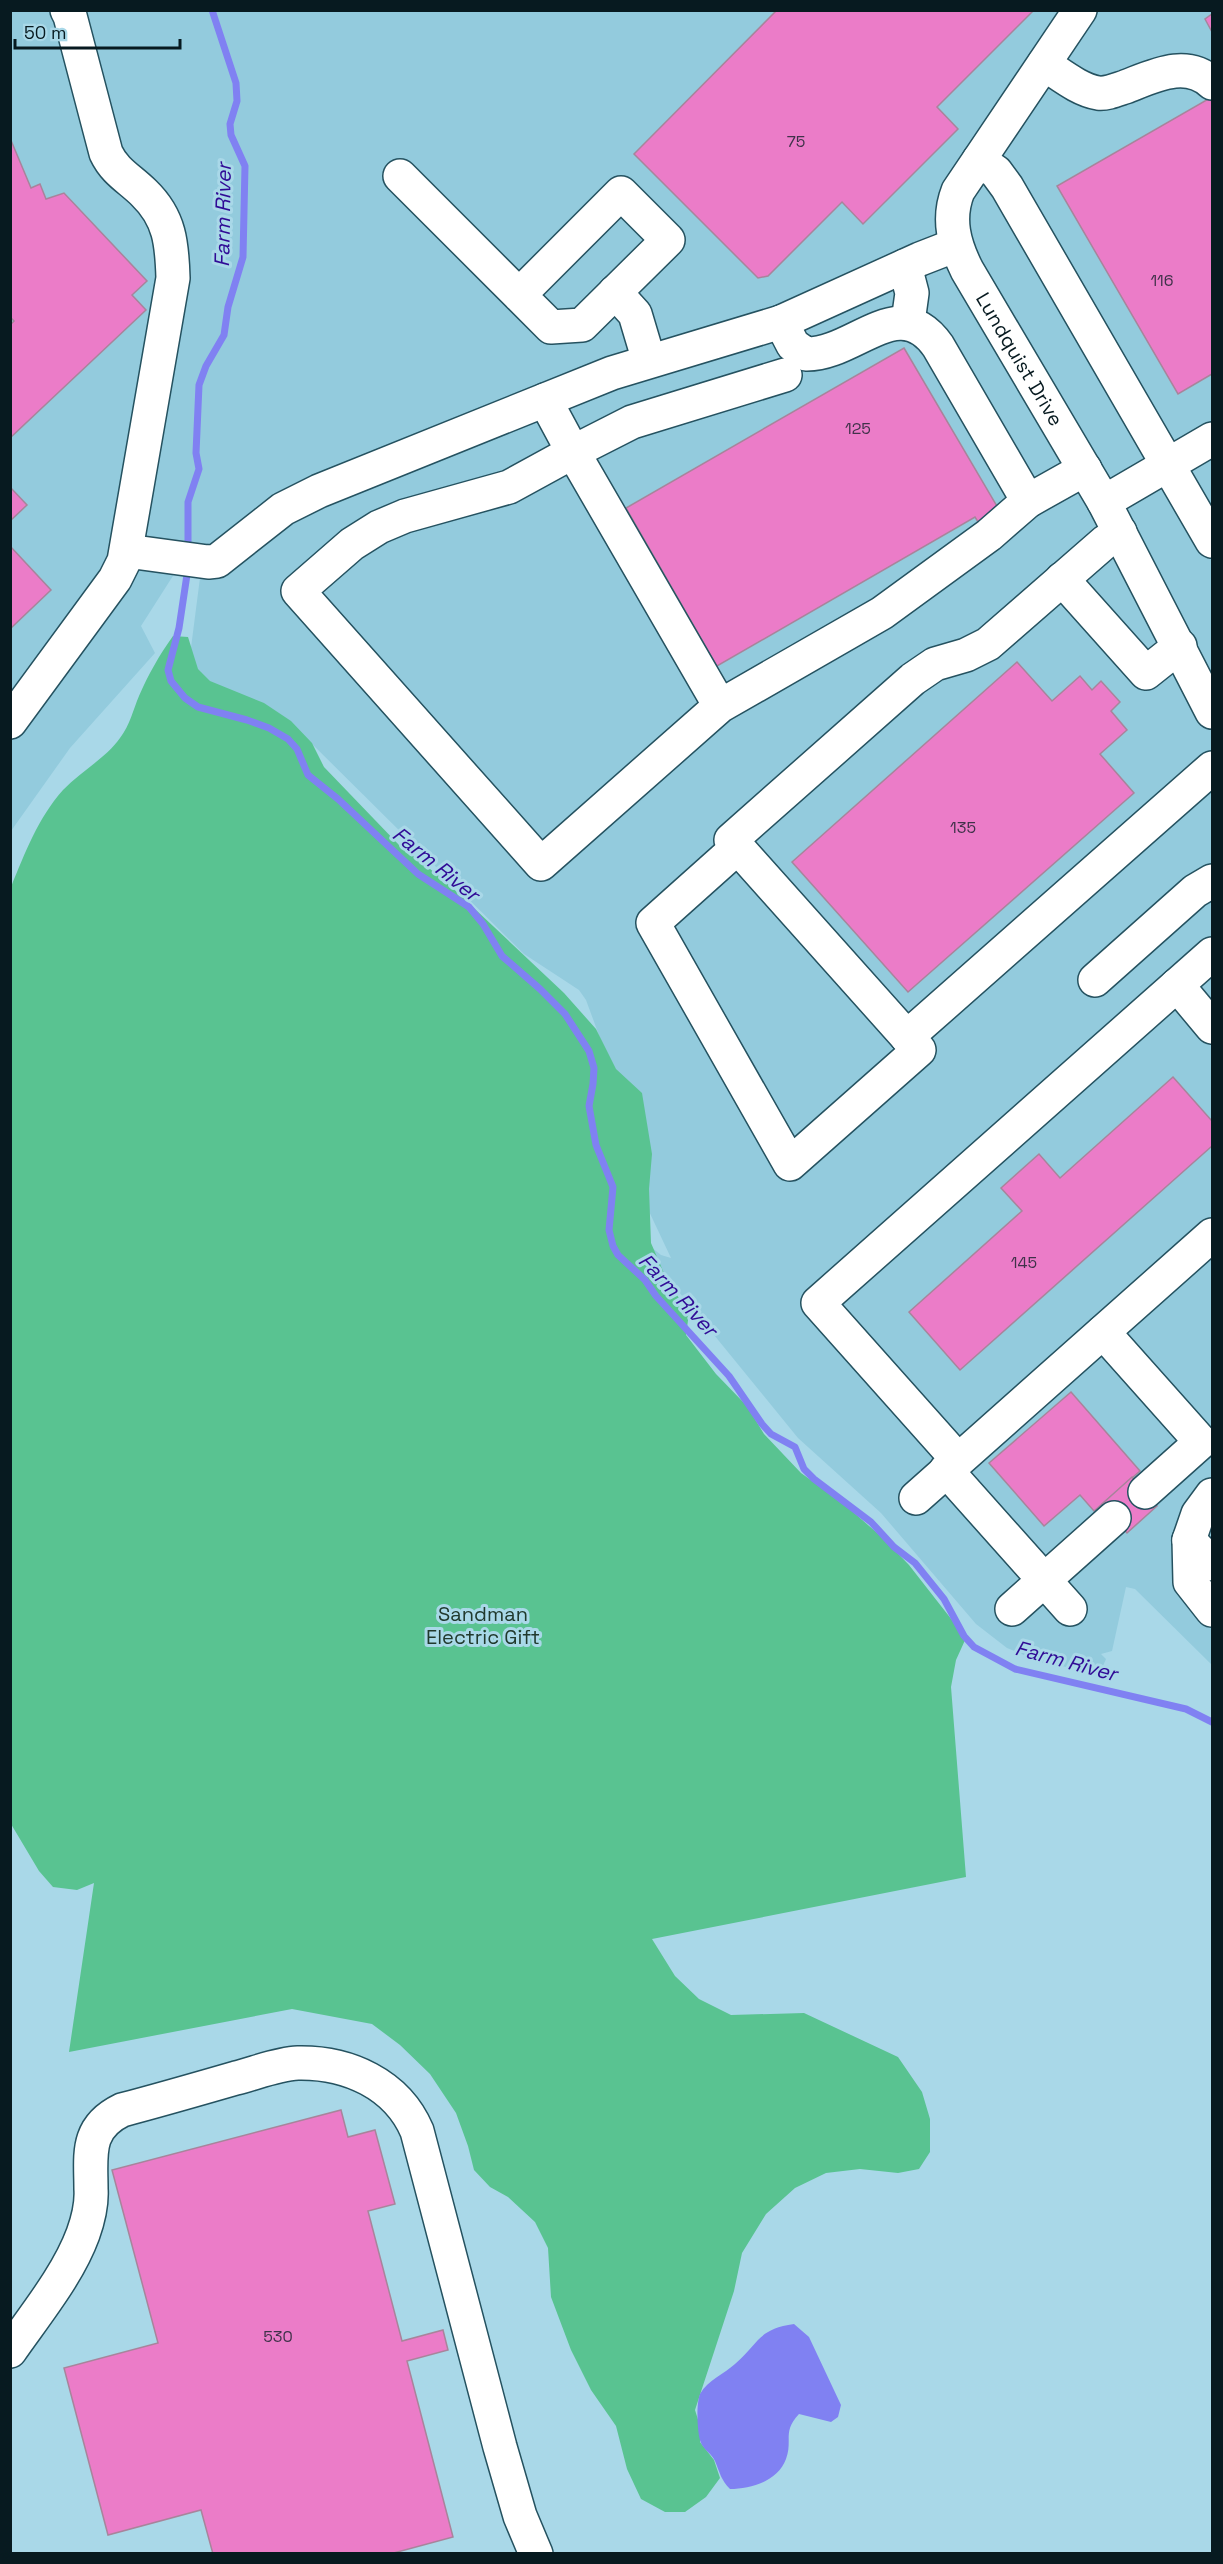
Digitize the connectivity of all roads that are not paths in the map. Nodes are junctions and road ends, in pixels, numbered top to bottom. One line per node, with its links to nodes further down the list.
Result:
1 (67, 10): 24 (street)
2 (1080, 10): 3 (street, Lundquist Drive)
3 (1044, 64): 4 (street); 5 (street, Lundquist Drive)
4 (1212, 84)
5 (979, 160): 7 (street, Lundquist Drive); 18 (street)
6 (400, 176): 10 (street)
7 (956, 245): 8 (street); 19 (street, Lundquist Drive)
8 (905, 266): 11 (street); 12 (street)
9 (615, 292): 10 (street); 10 (street); 13 (street)
10 (519, 295)
11 (781, 322): 12 (street); 13 (street)
12 (909, 322): 20 (street)
13 (649, 361): 15 (street)
14 (785, 375): 17 (street)
15 (545, 400): 17 (street); 24 (street)
16 (1212, 439): 18 (street)
17 (573, 452): 27 (street); 27 (street)
18 (1168, 464): 21 (street); 23 (street)
19 (1085, 469): 20 (street); 21 (street, Lundquist Drive)
20 (1028, 501): 27 (street)
21 (1104, 502): 22 (street, Lundquist Drive)
22 (1120, 532): 25 (street); 26 (street, Lundquist Drive)
23 (1212, 541)
24 (127, 551): 29 (street)
25 (1062, 579): 26 (street); 31 (street)
26 (1180, 646): 28 (street, Lundquist Drive)
27 (720, 706)
28 (1212, 712)
29 (10, 722)
30 (1212, 768): 37 (street)
31 (738, 847): 37 (street); 37 (street)
32 (1212, 881): 34 (street)
33 (1212, 954): 35 (street)
34 (1095, 980)
35 (1178, 985): 36 (street); 40 (street)
36 (1212, 1028)
37 (907, 1037)
38 (1212, 1235): 39 (street)
39 (1103, 1332): 40 (street); 41 (street)
40 (952, 1465): 43 (street); 46 (street)
41 (1145, 1492)
42 (1212, 1495): 45 (street)
43 (916, 1497)
44 (1114, 1518): 46 (street)
45 (1206, 1556): 49 (street)
46 (1044, 1580): 47 (street); 48 (street)
47 (1012, 1609)
48 (1070, 1609)
49 (1212, 1610)
50 (10, 2351): 51 (street)
51 (536, 2553)

